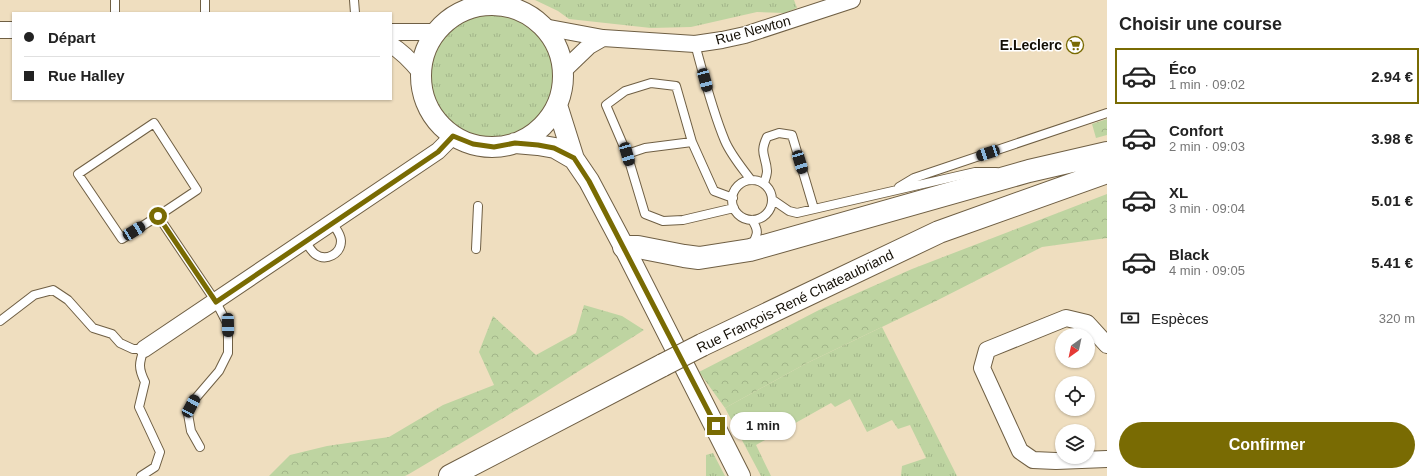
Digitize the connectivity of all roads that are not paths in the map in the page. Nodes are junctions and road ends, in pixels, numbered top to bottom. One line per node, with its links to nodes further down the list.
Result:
1 (115, 0): 6 (lane)
2 (205, 0): 7 (lane)
3 (354, 0): 8 (lane)
4 (852, 0): 15 (street, Rue Newton)
5 (464, 5): 9 (street); 13 (street)
6 (115, 12)
7 (205, 12)
8 (355, 12)
9 (544, 28): 14 (street, Rue Newton); 17 (street)
10 (0, 30): 11 (street)
11 (12, 30)
12 (392, 32): 13 (street)
13 (436, 32): 18 (street)
14 (603, 38): 15 (street, Rue Newton); 17 (street)
15 (695, 44): 29 (lane)
16 (392, 45): 18 (street)
17 (563, 70): 19 (street)
18 (421, 73): 21 (street)
19 (557, 105): 23 (street); 26 (street)
20 (1107, 113): 31 (lane)
21 (453, 136): 23 (street); 39 (street)
22 (692, 142): 25 (lane); 25 (lane); 32 (lane)
23 (515, 143): 26 (street)
24 (1107, 153): 27 (main road)
25 (627, 154): 35 (lane)
26 (574, 158): 41 (street)
27 (1029, 171): 31 (lane); 43 (main road)
28 (1107, 172): 51 (main road, Rue François-René Chateaubriand, bridge)
29 (751, 180): 30 (lane); 32 (lane)
30 (764, 183): 33 (lane); 36 (lane)
31 (894, 190): 36 (lane)
32 (733, 198): 35 (lane)
33 (773, 200): 36 (lane); 38 (lane)
34 (478, 206): 42 (lane)
35 (734, 208): 38 (lane)
36 (814, 209)
37 (158, 216): 37 (lane); 44 (lane)
38 (752, 220): 43 (lane)
39 (332, 223): 40 (street); 40 (lane)
40 (306, 241): 44 (street)
41 (624, 247): 43 (main road); 52 (street)
42 (476, 249)
43 (750, 250)
44 (216, 302): 47 (street); 48 (lane)
45 (0, 321): 47 (lane)
46 (1107, 345): 49 (street)
47 (144, 349): 50 (lane)
48 (200, 447)
49 (1107, 458)
50 (141, 476)
51 (450, 476)
52 (740, 476)

